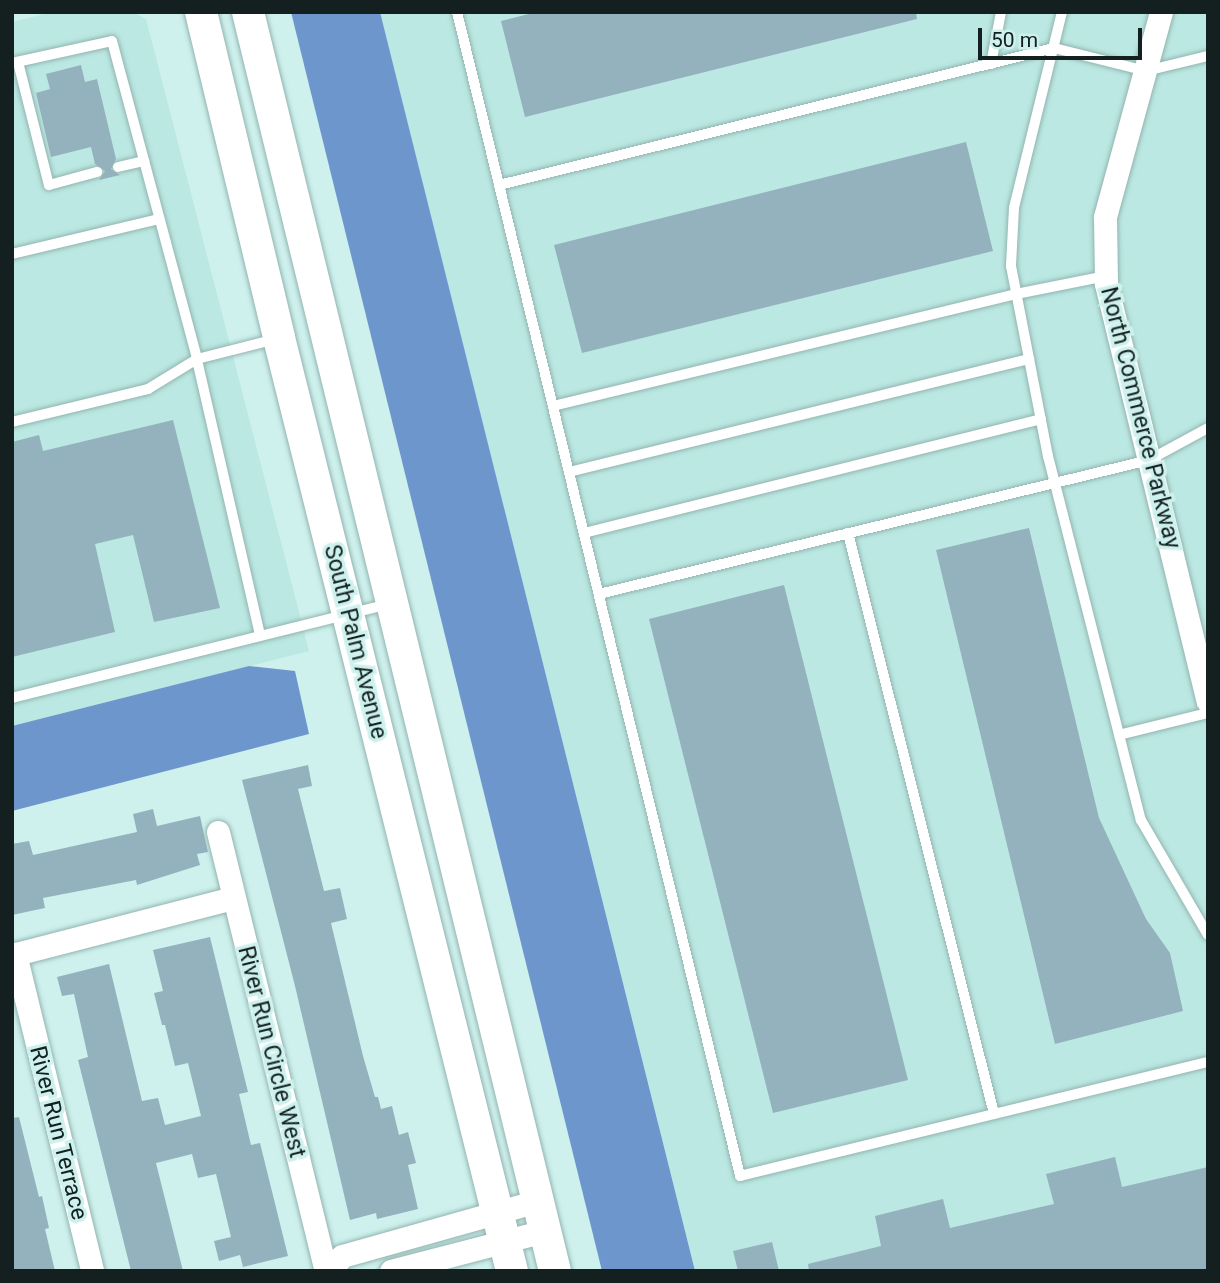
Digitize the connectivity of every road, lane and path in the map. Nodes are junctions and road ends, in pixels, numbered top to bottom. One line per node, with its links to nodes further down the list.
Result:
1 (201, 12): 20 (main road, South Palm Avenue)
2 (248, 12): 33 (main road, South Palm Avenue)
3 (457, 12): 15 (lane)
4 (1001, 12): 10 (lane)
5 (1062, 12): 7 (lane)
6 (1161, 12): 11 (street, North Commerce Parkway)
7 (1054, 48): 10 (lane); 11 (lane); 19 (lane)
8 (1208, 56): 11 (lane)
9 (15, 62): 12 (lane); 14 (lane)
10 (991, 64): 15 (lane)
11 (1146, 71): 18 (street, North Commerce Parkway)
12 (144, 161): 13 (lane); 16 (lane)
13 (118, 167)
14 (97, 173)
15 (499, 186): 23 (lane)
16 (159, 219): 17 (lane); 21 (lane)
17 (12, 254)
18 (1105, 276): 19 (lane); 27 (street, North Commerce Parkway)
19 (1016, 294): 22 (lane); 23 (lane)
20 (279, 338): 21 (lane); 34 (main road, South Palm Avenue)
21 (197, 359): 25 (lane); 35 (lane)
22 (1029, 359): 24 (lane); 28 (lane)
23 (553, 406): 28 (lane)
24 (1041, 419): 29 (lane); 30 (lane)
25 (12, 422)
26 (1208, 428): 27 (lane)
27 (1149, 460): 29 (lane); 36 (street, North Commerce Parkway)
28 (569, 472): 30 (lane)
29 (1055, 482): 31 (lane); 40 (lane)
30 (584, 533): 32 (lane)
31 (848, 533): 32 (lane); 46 (lane)
32 (598, 594): 46 (lane)
33 (391, 603): 34 (lane); 47 (main road, South Palm Avenue)
34 (348, 614): 35 (lane); 48 (main road, South Palm Avenue)
35 (260, 635): 37 (lane)
36 (1201, 639): 38 (street, North Commerce Parkway)
37 (12, 698)
38 (1208, 701)
39 (1208, 713): 40 (lane)
40 (1119, 735): 43 (lane)
41 (218, 832): 42 (street, River Run Circle West)
42 (233, 898): 44 (street); 52 (street, River Run Circle West)
43 (1208, 935)
44 (14, 954): 51 (street, River Run Terrace)
45 (1208, 1062): 46 (lane)
46 (994, 1114)
47 (538, 1201): 48 (street); 49 (main road, South Palm Avenue)
48 (498, 1212): 50 (main road, South Palm Avenue); 52 (street)
49 (545, 1231): 50 (street); 54 (main road, South Palm Avenue)
50 (509, 1257): 53 (street)
51 (92, 1271)
52 (328, 1271)
53 (391, 1271)
54 (555, 1271)

